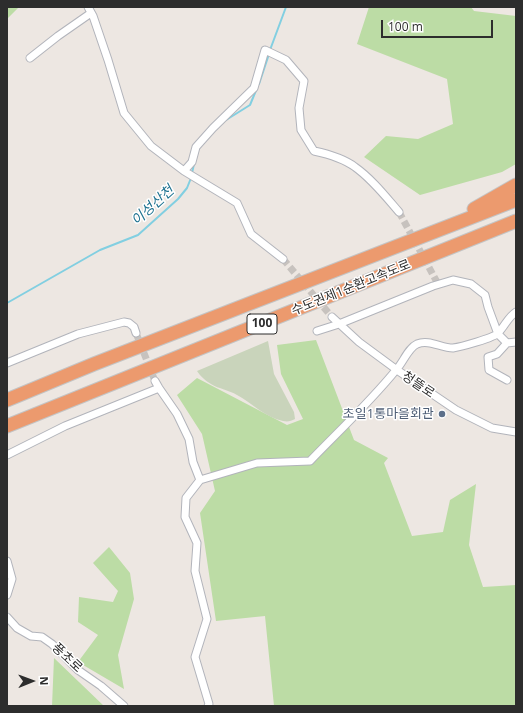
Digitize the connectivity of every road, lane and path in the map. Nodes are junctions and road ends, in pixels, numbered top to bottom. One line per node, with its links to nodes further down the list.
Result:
1 (90, 10): 2 (street); 3 (street)
2 (30, 58)
3 (184, 171): 6 (street); 9 (street)
4 (516, 185): 8 (highway)
5 (516, 200): 8 (highway, 수도권제1순환고속도로 / 100)
6 (399, 212)
7 (516, 221): 24 (highway, 수도권제1순환고속도로 / 100)
8 (430, 234): 23 (highway, 수도권제1순환고속도로 / 100)
9 (283, 260)
10 (516, 312): 15 (street)
11 (332, 317): 12 (street, 청뜰로)
12 (339, 324): 13 (street); 15 (street); 19 (street, 청뜰로)
13 (317, 331)
14 (136, 333): 18 (street)
15 (498, 334): 17 (street); 19 (street)
16 (516, 342): 17 (street)
17 (507, 343): 20 (street)
18 (7, 363)
19 (397, 370): 25 (street, 청뜰로); 27 (street)
20 (507, 380)
21 (155, 381): 22 (street)
22 (159, 388): 26 (street); 27 (street)
23 (7, 400)
24 (7, 426)
25 (516, 432)
26 (7, 455)
27 (200, 480): 32 (street)
28 (7, 561): 29 (street)
29 (7, 595)
30 (7, 617): 31 (street, 풍초로)
31 (124, 706)
32 (208, 706)

